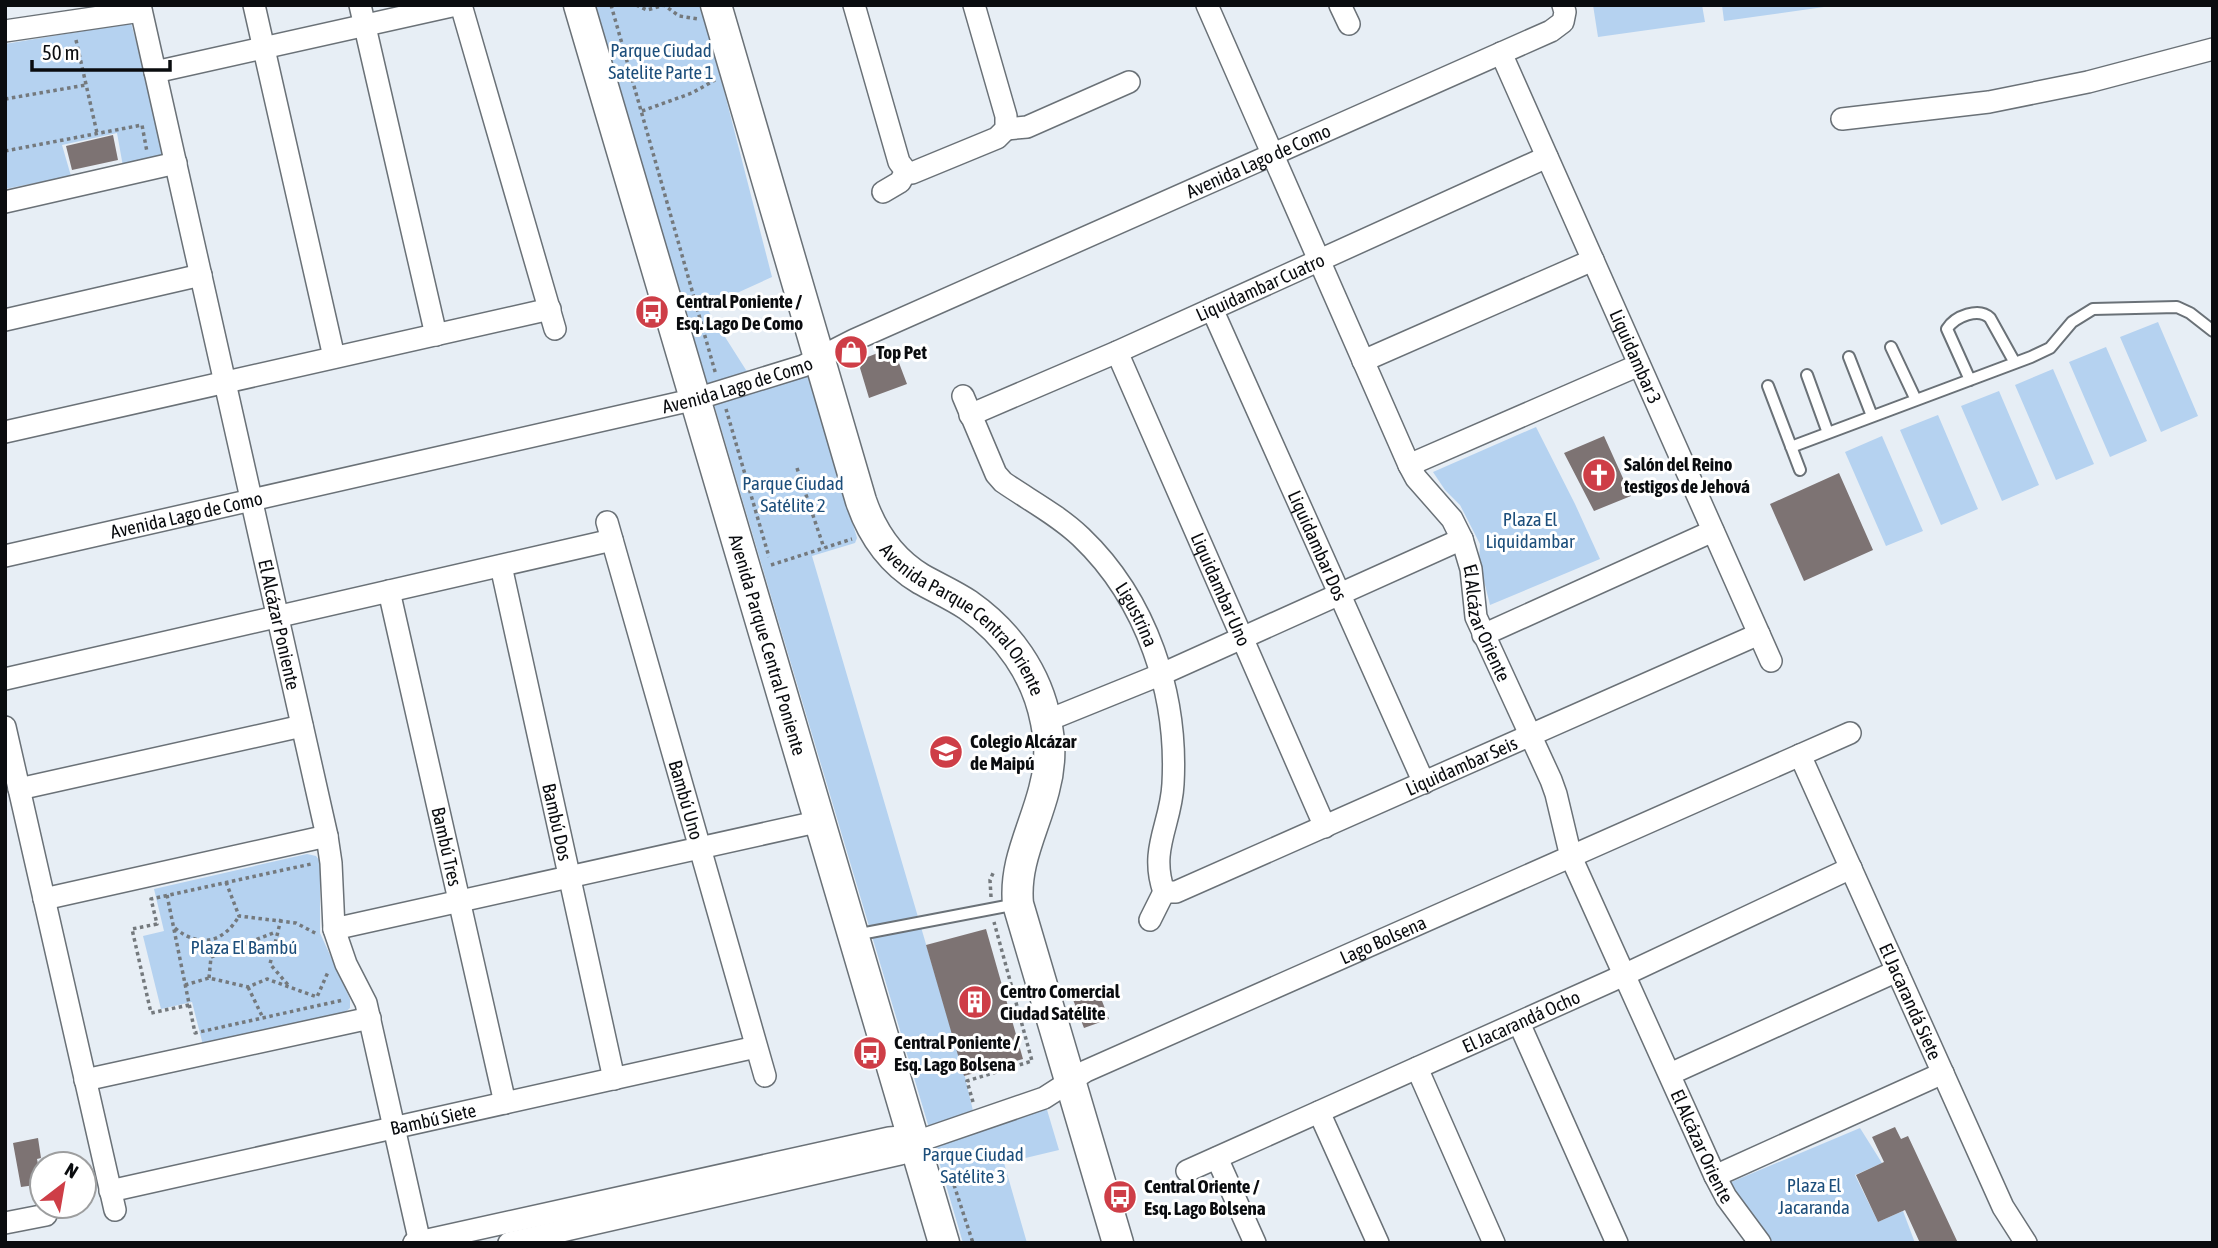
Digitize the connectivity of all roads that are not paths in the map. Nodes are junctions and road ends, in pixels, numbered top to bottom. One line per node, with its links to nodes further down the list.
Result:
1 (254, 5): 12 (street)
2 (459, 5): 10 (street); 31 (street)
3 (579, 5): 44 (street, Avenida Parque Central Poniente)
4 (854, 5): 22 (street)
5 (974, 5): 18 (street)
6 (1207, 5): 19 (street, El Alcázar Oriente)
7 (1563, 5): 14 (street, Avenida Lago de Como)
8 (141, 8): 11 (street); 15 (street, El Alcázar Poniente)
9 (709, 12): 36 (street, Avenida Parque Central Oriente)
10 (362, 15): 12 (street); 31 (street)
11 (5, 31)
12 (263, 48): 15 (street); 34 (street)
13 (2213, 49): 17 (street)
14 (1501, 53): 19 (street, Avenida Lago de Como); 20 (street, Liquidambar 3)
15 (155, 72): 21 (street, El Alcázar Poniente)
16 (1129, 82): 18 (street)
17 (1842, 119)
18 (1006, 129): 22 (street)
19 (1273, 156): 25 (street, El Alcázar Oriente); 36 (street, Avenida Lago de Como)
20 (1547, 157): 25 (street, Liquidambar Cuatro); 26 (street, Liquidambar 3)
21 (176, 163): 24 (street); 27 (street, El Alcázar Poniente)
22 (906, 171): 23 (street)
23 (883, 192)
24 (5, 202)
25 (1320, 261): 28 (street, Liquidambar Cuatro); 37 (street, El Alcázar Oriente)
26 (1593, 261): 37 (street); 39 (street, Liquidambar 3)
27 (201, 275): 29 (street); 42 (street, El Alcázar Poniente)
28 (1212, 309): 33 (street, Liquidambar Cuatro); 59 (street, Liquidambar Dos)
29 (5, 320)
30 (2213, 331): 38 (lane)
31 (436, 334): 34 (street)
32 (1891, 347): 45 (lane)
33 (1116, 352): 46 (street, Liquidambar Cuatro); 63 (street, Liquidambar Uno)
34 (334, 357): 42 (street)
35 (1849, 357): 47 (lane)
36 (820, 358): 44 (street, Avenida Lago de Como); 67 (street, Avenida Parque Central Oriente)
37 (1363, 361): 51 (street, El Alcázar Oriente)
38 (2015, 363): 41 (lane); 41 (lane)
39 (1639, 365): 51 (street); 54 (street, Liquidambar 3)
40 (1807, 375): 49 (lane)
41 (1970, 380): 45 (lane)
42 (225, 381): 48 (street); 53 (street, El Alcázar Poniente)
43 (1768, 386): 50 (lane)
44 (696, 399): 53 (street, Avenida Lago de Como); 75 (street, Avenida Parque Central Poniente)
45 (1916, 400): 47 (lane)
46 (967, 405): 65 (street, Ligustrina)
47 (1872, 416): 49 (lane)
48 (5, 432)
49 (1828, 433): 50 (lane)
50 (1791, 447): 52 (lane)
51 (1409, 465): 55 (street, El Alcázar Oriente)
52 (1800, 470)
53 (252, 501): 56 (street, Avenida Lago de Como); 60 (street, El Alcázar Poniente)
54 (1713, 531): 61 (street, Liquidambar 3); 62 (street)
55 (1462, 539): 59 (street); 62 (street, El Alcázar Oriente)
56 (5, 556)
57 (501, 566): 58 (street); 78 (street, Bambú Uno); 81 (street, Bambú Dos)
58 (389, 591): 60 (street); 84 (street, Bambú Tres)
59 (1339, 595): 63 (street); 73 (street, Liquidambar Dos)
60 (278, 617): 66 (street); 68 (street, El Alcázar Poniente)
61 (1759, 634): 64 (street, Liquidambar 3); 71 (street, Liquidambar Seis)
62 (1483, 635): 71 (street, El Alcázar Oriente)
63 (1243, 637): 65 (street); 76 (street, Liquidambar Uno)
64 (1771, 661)
65 (1162, 674): 67 (street); 82 (street, Ligustrina)
66 (5, 679)
67 (1046, 721): 85 (street, Avenida Parque Central Oriente)
68 (302, 726): 74 (street); 77 (street, El Alcázar Poniente)
69 (5, 727): 74 (street)
70 (1850, 733): 72 (street, Lago Bolsena)
71 (1530, 736): 73 (street, Liquidambar Seis); 79 (street, El Alcázar Oriente)
72 (1800, 755): 79 (street, Lago Bolsena); 80 (street, El Jacarandá Siete)
73 (1424, 783): 76 (street, Liquidambar Seis)
74 (19, 789): 83 (street)
75 (821, 821): 78 (street); 88 (street, Avenida Parque Central Poniente)
76 (1325, 827): 82 (street, Liquidambar Seis)
77 (327, 836): 83 (street); 87 (street, El Alcázar Poniente)
78 (699, 848): 81 (street); 93 (street, Bambú Uno)
79 (1571, 857): 90 (street, El Alcázar Oriente); 100 (street, Lago Bolsena)
80 (1851, 868): 89 (street, El Jacarandá Siete); 90 (street, El Jacarandá Ocho)
81 (570, 876): 84 (street); 98 (street, Bambú Dos)
82 (1164, 892): 86 (street)
83 (44, 899): 99 (street)
84 (460, 901): 87 (street); 101 (street, Bambú Tres)
85 (1005, 906): 88 (lane); 100 (street, Avenida Parque Central Oriente)
86 (1150, 920)
87 (322, 932): 91 (street, El Alcázar Poniente)
88 (855, 935): 104 (street, Avenida Parque Central Poniente)
89 (1897, 971): 95 (street, El Jacarandá Siete); 96 (street)
90 (1626, 974): 92 (street, El Jacarandá Ocho); 96 (street, El Alcázar Oriente)
91 (370, 1018): 99 (street); 103 (street, El Alcázar Poniente)
92 (1519, 1023): 94 (street, El Jacarandá Ocho); 118 (street)
93 (756, 1047): 97 (street, Bambú Uno); 98 (street, Bambú Siete)
94 (1417, 1068): 102 (street, El Jacarandá Ocho); 117 (street)
95 (1943, 1073): 107 (street); 120 (street, El Jacarandá Siete)
96 (1670, 1074): 107 (street, El Alcázar Oriente)
97 (765, 1076)
98 (614, 1079): 101 (street, Bambú Siete)
99 (85, 1080): 103 (street, Bambú Siete)
100 (1070, 1081): 104 (street, Lago Bolsena); 114 (street, Avenida Parque Central Oriente)
101 (505, 1103): 103 (street, Bambú Siete)
102 (1319, 1112): 105 (street, El Jacarandá Ocho); 116 (street)
103 (394, 1128): 111 (street, El Alcázar Poniente)
104 (916, 1142): 108 (street, Lago Bolsena); 113 (street, Avenida Parque Central Poniente)
105 (1217, 1157): 106 (street, El Jacarandá Ocho); 115 (street)
106 (1187, 1171)
107 (1715, 1176): 119 (street, El Alcázar Oriente)
108 (671, 1196): 111 (street, Lago Bolsena); 112 (street, Lago Bolsena)
109 (28, 1219): 110 (street)
110 (5, 1223)
111 (418, 1242)
112 (509, 1243)
113 (944, 1243)
114 (1118, 1243)
115 (1255, 1243)
116 (1378, 1243)
117 (1494, 1243)
118 (1617, 1243)
119 (1760, 1243)
120 (2026, 1243)

